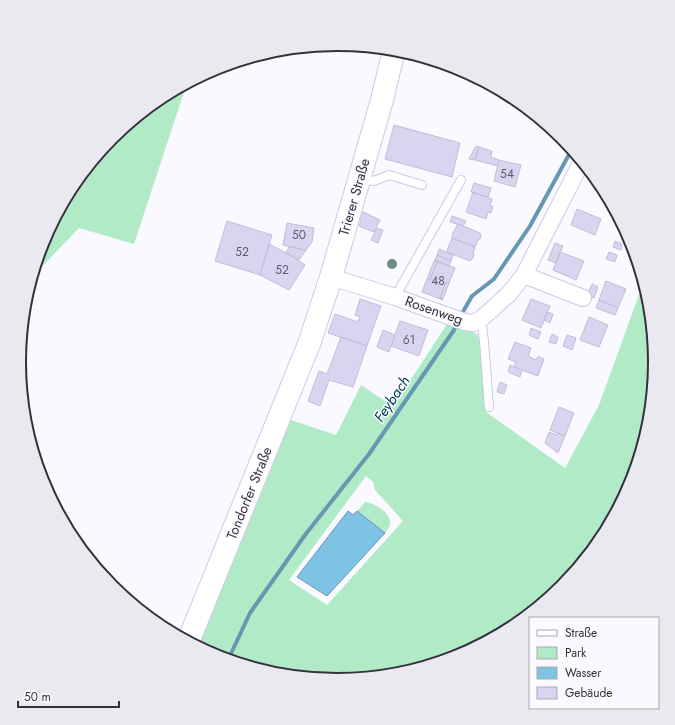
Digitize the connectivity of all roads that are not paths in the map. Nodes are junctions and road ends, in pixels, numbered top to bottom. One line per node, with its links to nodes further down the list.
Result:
1 (392, 56): 3 (main road, Trierer Straße)
2 (579, 166): 6 (street, Rosenweg)
3 (359, 179): 5 (lane); 7 (main road, Trierer Straße)
4 (461, 180): 8 (lane, Rosenweg)
5 (422, 185)
6 (524, 275): 9 (street); 10 (street, Rosenweg)
7 (331, 277): 8 (street, Rosenweg); 11 (main road, Trierer Straße)
8 (395, 297): 10 (street, Rosenweg)
9 (582, 298)
10 (481, 319): 12 (lane)
11 (310, 344): 13 (main road, Tondorfer Straße)
12 (489, 407)
13 (190, 637)

